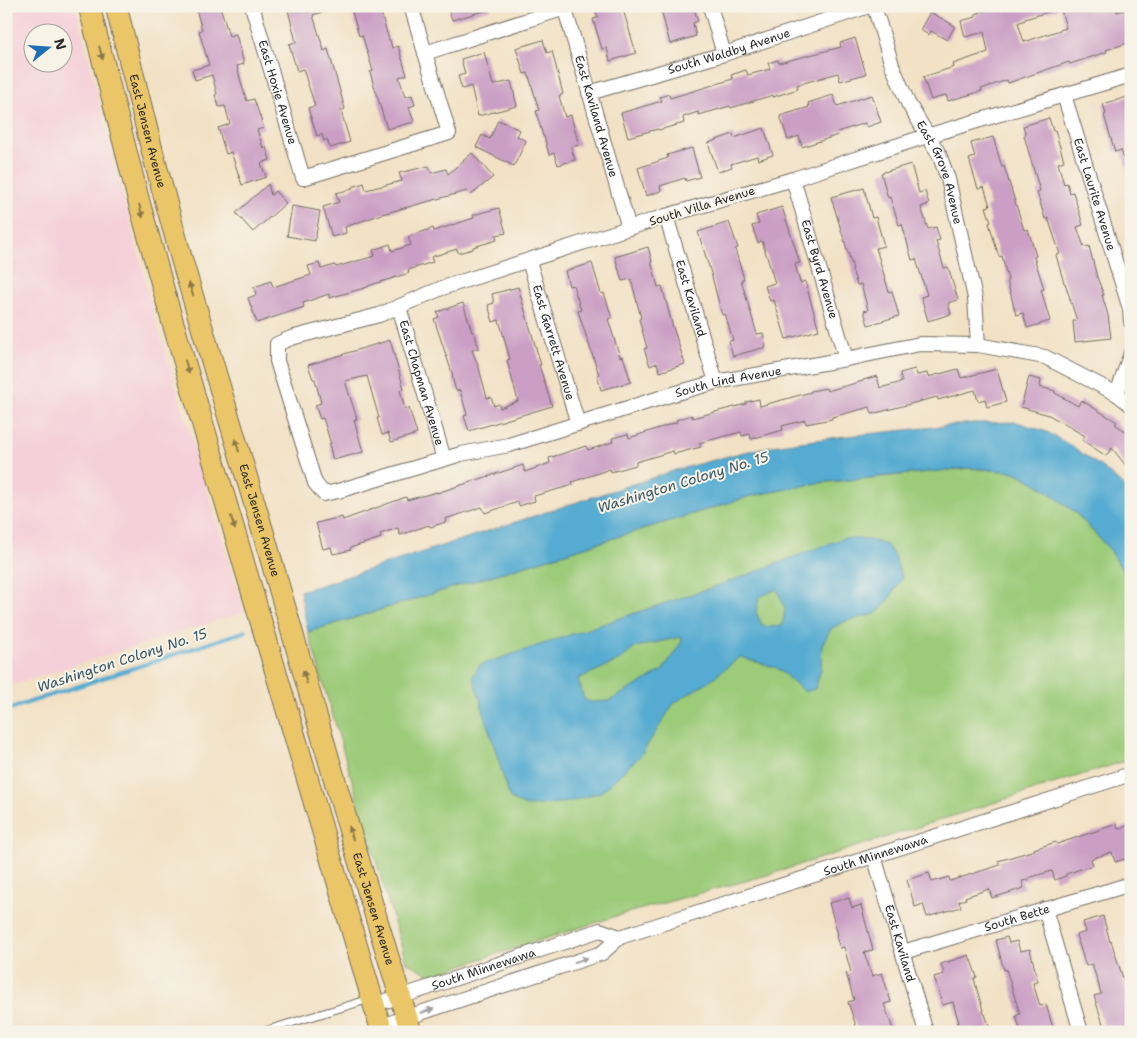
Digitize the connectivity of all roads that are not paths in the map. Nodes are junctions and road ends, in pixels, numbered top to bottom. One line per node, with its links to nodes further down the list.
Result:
1 (89, 6): 37 (main road, East Jensen Avenue, one-way to 37)
2 (116, 6): 36 (main road, East Jensen Avenue, one-way to 2)
3 (252, 6): 9 (street, East Hoxie Avenue)
4 (411, 6): 9 (street)
5 (710, 6): 10 (street)
6 (869, 6): 10 (street, South Waldby Avenue)
7 (874, 6): 14 (street, East Grove Avenue)
8 (564, 7): 9 (street); 12 (street, East Kaviland Avenue)
9 (425, 54)
10 (724, 54): 12 (street, South Waldby Avenue)
11 (1131, 75): 13 (street, South Villa Avenue)
12 (589, 93): 17 (street, East Kaviland Avenue)
13 (1064, 95): 14 (street, South Villa Avenue); 20 (street, East Laurite Avenue)
14 (927, 136): 15 (street, South Villa Avenue); 21 (street, East Grove Avenue)
15 (792, 179): 16 (street, South Villa Avenue); 23 (street, East Byrd Avenue)
16 (666, 216): 17 (street, South Villa Avenue); 24 (street, East Kaviland)
17 (629, 228): 18 (street, South Villa Avenue)
18 (529, 261): 19 (street, South Villa Avenue); 27 (street, East Garrett Avenue)
19 (399, 307): 28 (street, East Chapman Avenue); 29 (street, South Villa Avenue)
20 (1131, 322)
21 (978, 345): 23 (street, South Lind Avenue); 25 (street, South Lind Avenue)
22 (1131, 354): 25 (street)
23 (846, 359): 24 (street, South Lind Avenue)
24 (716, 382): 27 (street, South Lind Avenue)
25 (1117, 394): 26 (street, South Lind Avenue)
26 (1131, 405)
27 (578, 424): 28 (street, South Lind Avenue)
28 (444, 459): 29 (street, South Lind Avenue)
29 (324, 494)
30 (1131, 774): 31 (street, South Minnewawa)
31 (874, 856): 34 (street, South Minnewawa); 35 (street, East Kaviland)
32 (1131, 884): 33 (street, South Bette)
33 (1045, 909): 35 (street, South Bette); 42 (street)
34 (620, 936): 36 (street, South Minnewawa); 38 (street, South Minnewawa, one-way to 34)
35 (902, 952): 41 (street, East Kaviland)
36 (400, 997): 37 (street, South Minnewawa); 38 (main road, East Jensen Avenue)
37 (374, 1001): 39 (main road, East Jensen Avenue); 40 (lane)
38 (409, 1025): 39 (street, South Minnewawa)
39 (382, 1029)
40 (261, 1032)
41 (926, 1032)
42 (1081, 1032)

